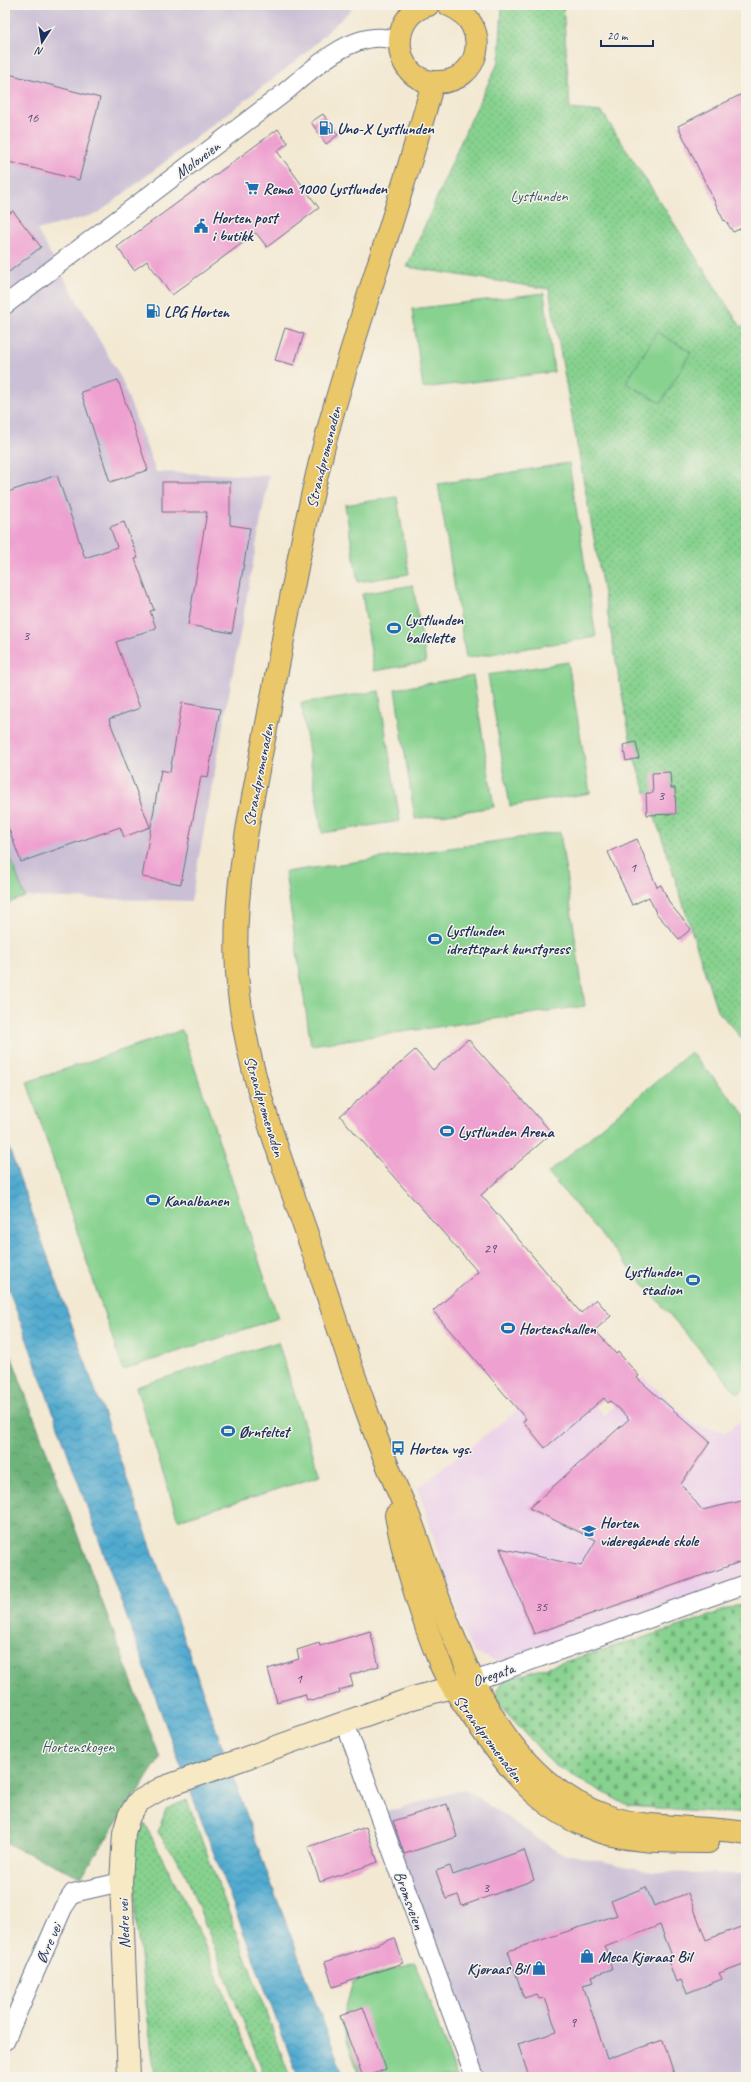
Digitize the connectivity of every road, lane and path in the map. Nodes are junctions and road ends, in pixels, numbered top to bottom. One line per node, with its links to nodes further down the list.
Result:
1 (428, 5): 3 (main road)
2 (458, 7): 4 (main road)
3 (399, 42): 4 (main road); 5 (street, Moloveien)
4 (433, 82): 6 (main road, Strandpromenaden)
5 (5, 304)
6 (386, 1465): 8 (main road, Strandpromenaden); 9 (main road, Strandpromenaden)
7 (746, 1584): 8 (street, Oregata)
8 (474, 1681): 9 (main road, Oregata); 12 (main road, Strandpromenaden)
9 (452, 1687): 10 (main road, Oregata); 13 (main road, Strandpromenaden)
10 (345, 1723): 11 (main road, Oregata); 17 (street, Bromsveien)
11 (240, 1760): 14 (main road, Nedre vei)
12 (746, 1833)
13 (746, 1841)
14 (121, 1882): 15 (street, Øvre vei); 16 (main road, Nedre vei)
15 (5, 2041)
16 (129, 2077)
17 (475, 2077)

